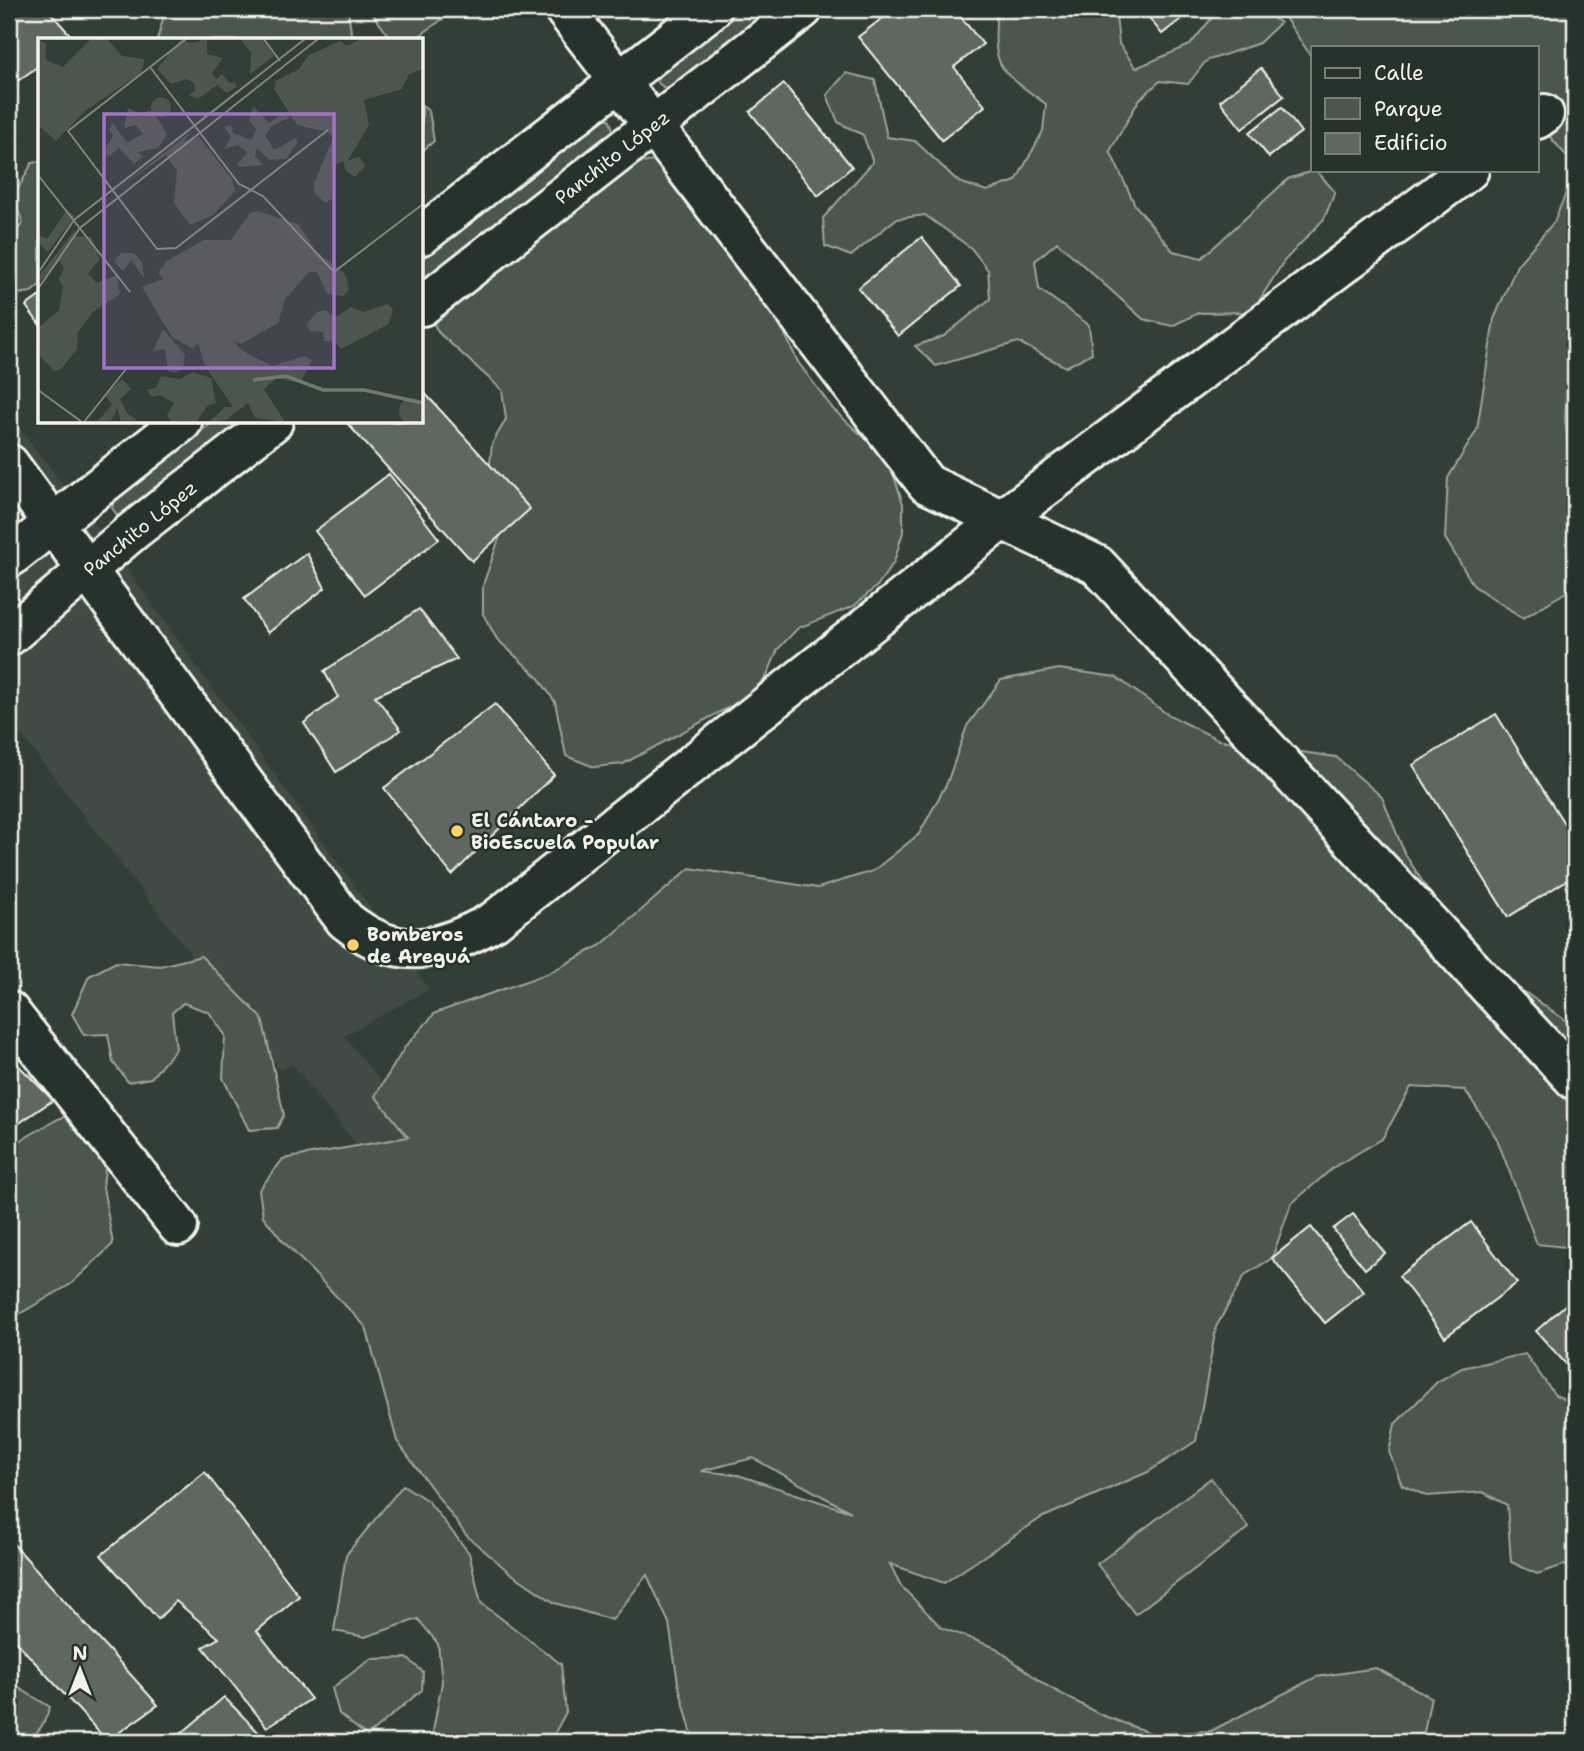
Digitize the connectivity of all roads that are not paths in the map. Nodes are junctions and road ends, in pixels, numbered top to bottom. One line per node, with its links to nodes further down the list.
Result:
1 (564, 9): 4 (street)
2 (712, 9): 4 (street)
3 (803, 9): 5 (street, Panchito López)
4 (619, 81): 5 (street); 7 (street)
5 (653, 125): 8 (street, Panchito López); 12 (street)
6 (1466, 172): 12 (street)
7 (424, 233)
8 (424, 304)
9 (179, 424): 13 (street)
10 (270, 424): 15 (street, Panchito López)
11 (9, 464): 13 (street)
12 (1000, 521): 15 (street); 18 (street)
13 (53, 524): 14 (street); 15 (street)
14 (9, 558)
15 (87, 570): 16 (street, Panchito López)
16 (9, 636)
17 (9, 1011): 19 (street)
18 (1575, 1080)
19 (178, 1226)

